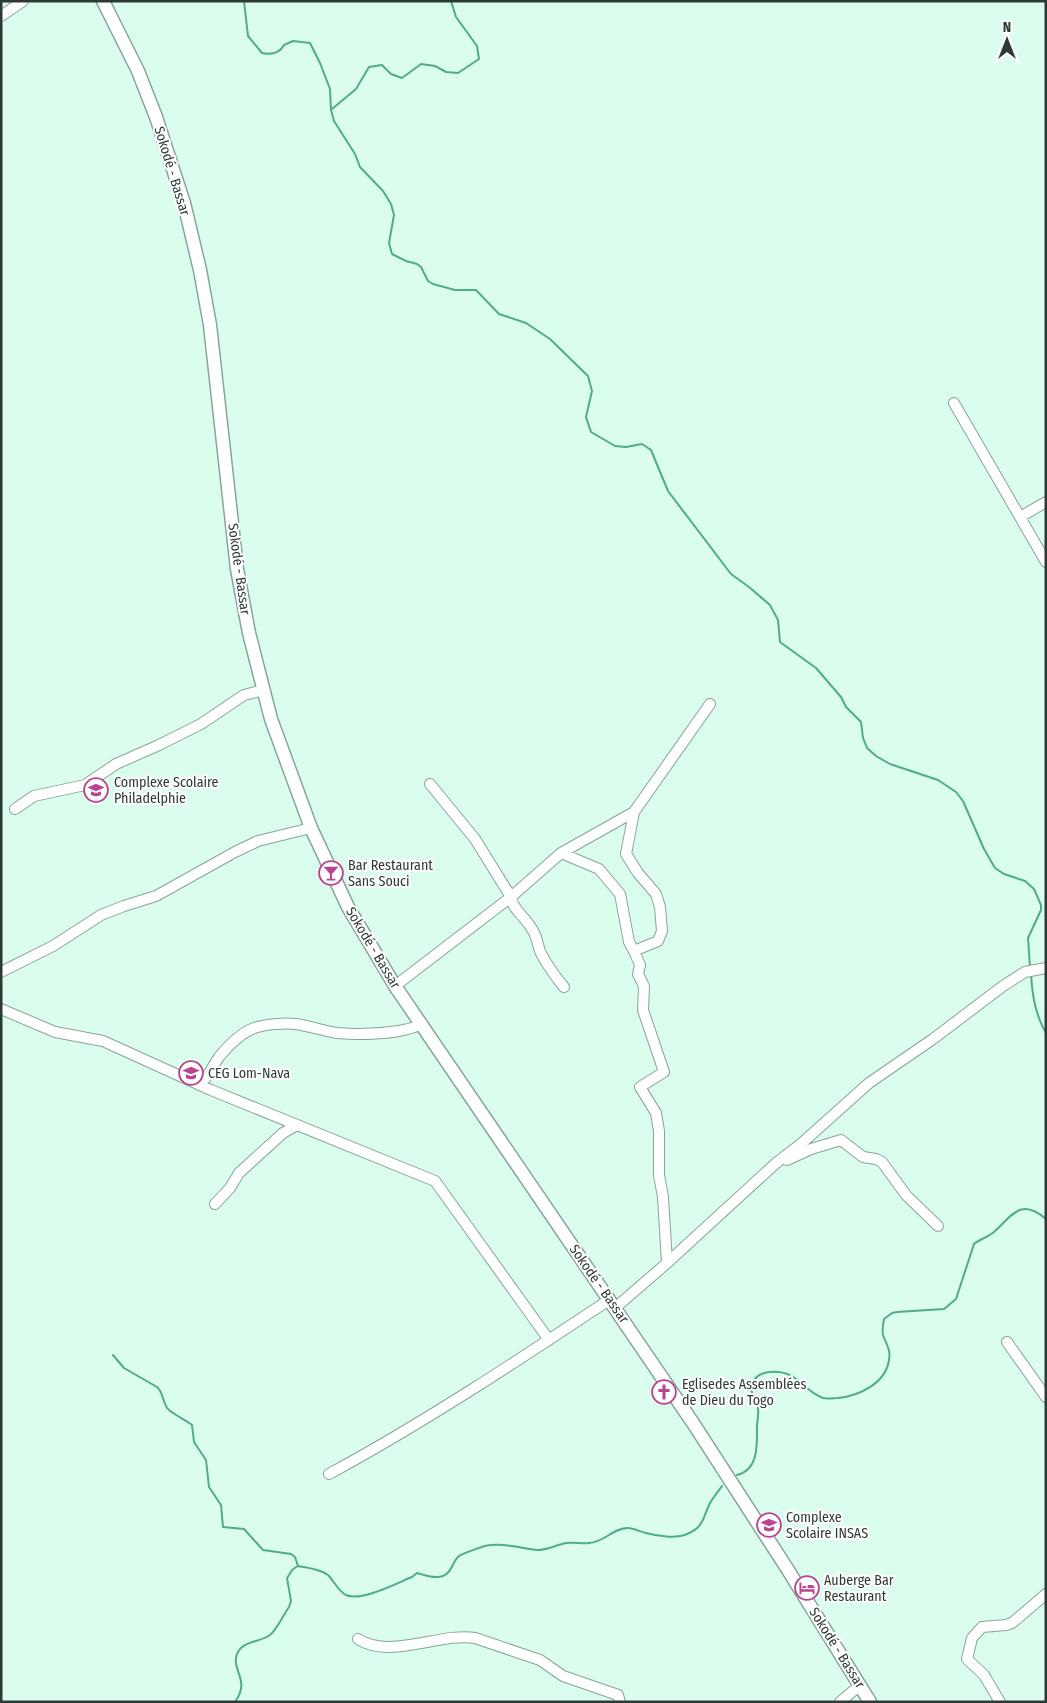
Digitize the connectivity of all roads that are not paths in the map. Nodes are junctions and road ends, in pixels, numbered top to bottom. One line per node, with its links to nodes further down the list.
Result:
1 (23, 1): 3 (street)
2 (103, 1): 8 (main road, Sokodé - Bassar)
3 (1, 16)
4 (954, 403): 6 (street)
5 (1046, 502): 6 (street)
6 (1020, 517): 7 (street)
7 (1046, 562)
8 (264, 690): 11 (street); 13 (main road, Sokodé - Bassar)
9 (710, 704): 12 (street)
10 (430, 784): 15 (street)
11 (15, 809)
12 (634, 812): 14 (street); 16 (street)
13 (310, 828): 18 (street); 19 (main road, Sokodé - Bassar)
14 (561, 853): 15 (street); 16 (street)
15 (511, 897): 19 (street); 20 (street)
16 (634, 951): 28 (street)
17 (1036, 970): 25 (street)
18 (1, 972)
19 (394, 986): 22 (main road, Sokodé - Bassar)
20 (564, 987)
21 (1, 1009): 23 (street)
22 (420, 1024): 23 (street); 29 (main road, Sokodé - Bassar)
23 (199, 1085): 24 (street)
24 (297, 1125): 26 (street); 30 (street)
25 (776, 1163): 27 (street); 28 (street)
26 (215, 1204)
27 (938, 1226)
28 (666, 1263): 29 (street)
29 (612, 1304): 30 (street); 36 (main road, Sokodé - Bassar)
30 (549, 1340): 33 (street)
31 (1007, 1342): 32 (street)
32 (1046, 1397)
33 (329, 1474)
34 (1046, 1594): 40 (street)
35 (358, 1639): 37 (street)
36 (860, 1685): 38 (street); 39 (main road, Sokodé - Bassar)
37 (620, 1702)
38 (840, 1702)
39 (870, 1702)
40 (1000, 1702)

